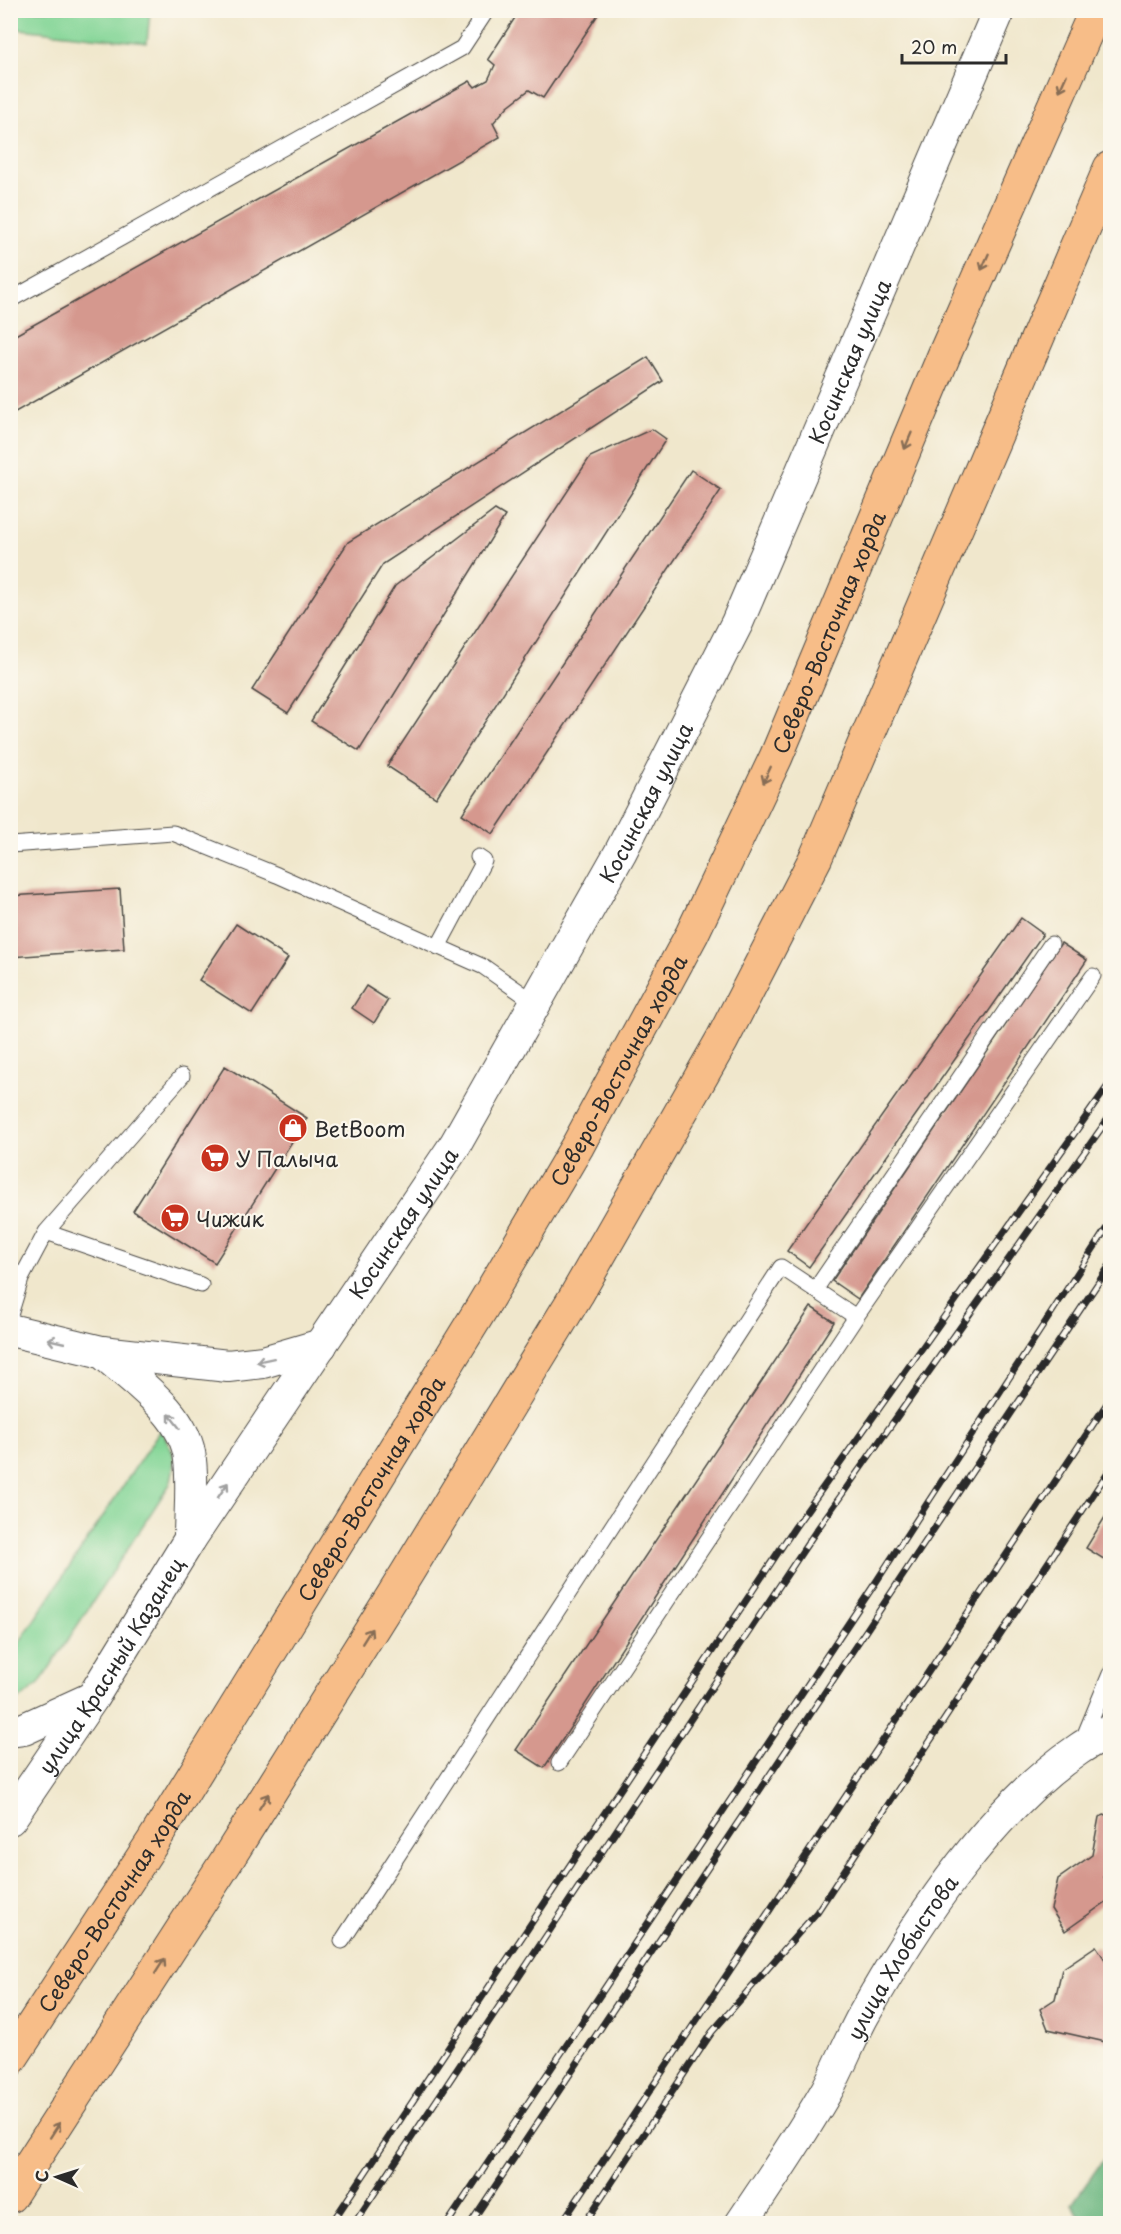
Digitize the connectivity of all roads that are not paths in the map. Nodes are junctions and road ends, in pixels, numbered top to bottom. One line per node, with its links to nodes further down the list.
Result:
1 (487, 10): 5 (lane)
2 (999, 10): 11 (street, Косинская улица)
3 (1096, 10): 30 (main road, Северо-Восточная хорда, one-way to 30)
4 (1110, 171): 31 (main road, one-way to 4)
5 (10, 300)
6 (10, 845): 9 (lane)
7 (478, 857): 9 (lane)
8 (1051, 944): 15 (lane)
9 (438, 946): 11 (lane)
10 (1093, 976): 17 (lane)
11 (537, 1004): 19 (street, Косинская улица)
12 (182, 1076): 13 (lane)
13 (46, 1232): 14 (lane); 16 (lane)
14 (201, 1285)
15 (815, 1290): 17 (lane); 29 (lane)
16 (10, 1315)
17 (856, 1317): 27 (lane)
18 (10, 1330): 20 (street, one-way to 18)
19 (321, 1346): 20 (street, one-way to 20); 21 (street, Косинская улица, one-way to 19)
20 (102, 1352): 21 (street, one-way to 20)
21 (190, 1539): 23 (street, улица Красный Казанец)
22 (1110, 1674): 26 (lane)
23 (93, 1697): 24 (street); 28 (street, улица Красный Казанец)
24 (10, 1731)
25 (1110, 1731): 26 (street, улица Хлобыстова)
26 (1079, 1749): 32 (street, улица Хлобыстова)
27 (560, 1763)
28 (10, 1818)
29 (342, 1941)
30 (10, 2060)
31 (10, 2196)
32 (741, 2223)

